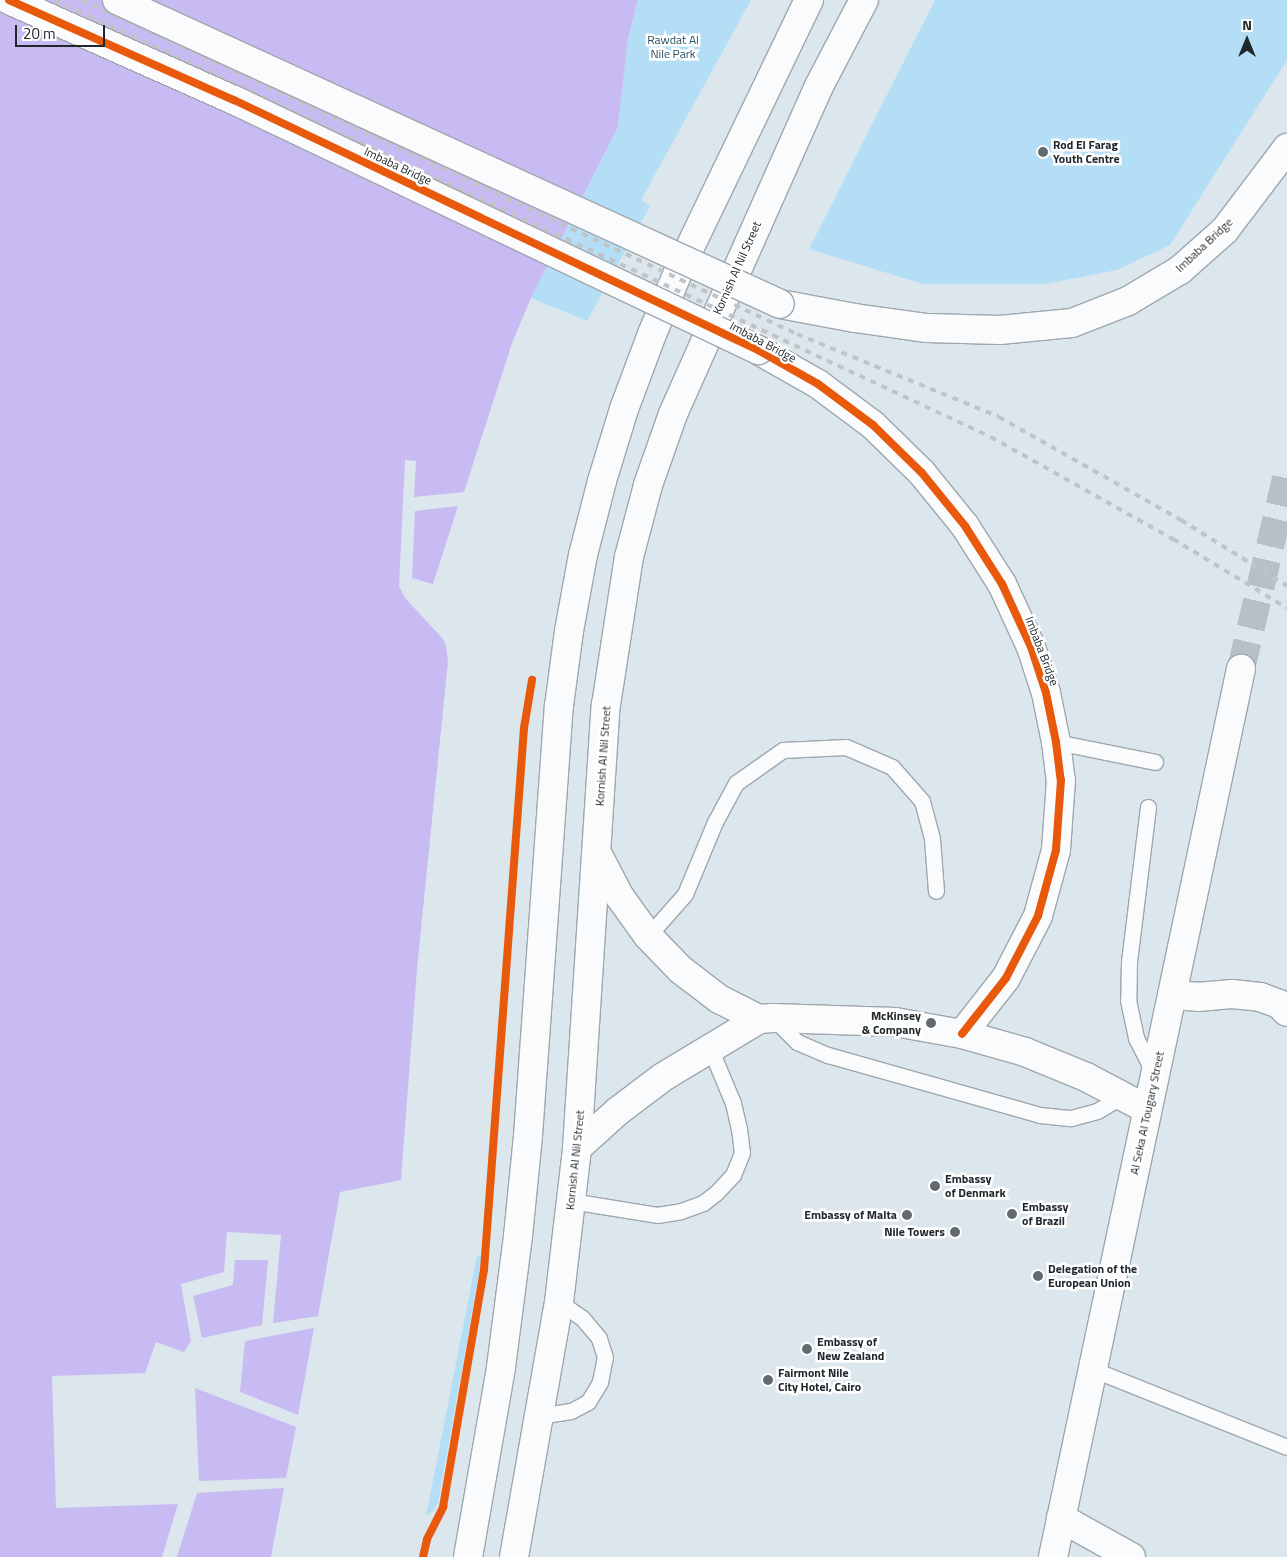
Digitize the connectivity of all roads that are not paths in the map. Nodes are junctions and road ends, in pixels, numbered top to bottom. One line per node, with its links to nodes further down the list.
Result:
1 (9, 0): 7 (main road, Imbaba Bridge, bridge)
2 (117, 0): 5 (main road, Imbaba Bridge, bridge)
3 (809, 0): 28 (main road)
4 (864, 0): 10 (main road, Kornish Al Nil Street)
5 (1287, 148)
6 (1241, 669): 13 (main road, Al Seka Al Tougary Street)
7 (1056, 742): 8 (lane); 16 (main road, Imbaba Bridge)
8 (1155, 762)
9 (1148, 807): 18 (lane)
10 (598, 855): 12 (main road); 21 (main road, Kornish Al Nil Street)
11 (936, 891): 12 (lane)
12 (648, 936): 15 (main road)
13 (1172, 996): 14 (main road); 18 (main road, Al Seka Al Tougary Street)
14 (1287, 1012)
15 (766, 1018): 16 (main road); 17 (main road); 19 (lane)
16 (962, 1034): 19 (main road)
17 (710, 1048): 21 (main road); 22 (lane)
18 (1154, 1075): 20 (main road, Al Seka Al Tougary Street)
19 (1122, 1096): 20 (main road)
20 (1147, 1109): 24 (main road, Al Seka Al Tougary Street)
21 (577, 1148): 22 (main road, Kornish Al Nil Street)
22 (571, 1202): 23 (main road, Kornish Al Nil Street)
23 (558, 1302): 25 (main road, Kornish Al Nil Street); 25 (lane)
24 (1092, 1369): 26 (lane); 27 (main road, Al Seka Al Tougary Street)
25 (539, 1416): 29 (main road, Kornish Al Nil Street)
26 (1287, 1447)
27 (1061, 1518): 30 (main road, Al Seka Al Tougary Street); 31 (main road)
28 (467, 1556)
29 (514, 1557)
30 (1053, 1557)
31 (1131, 1557)

